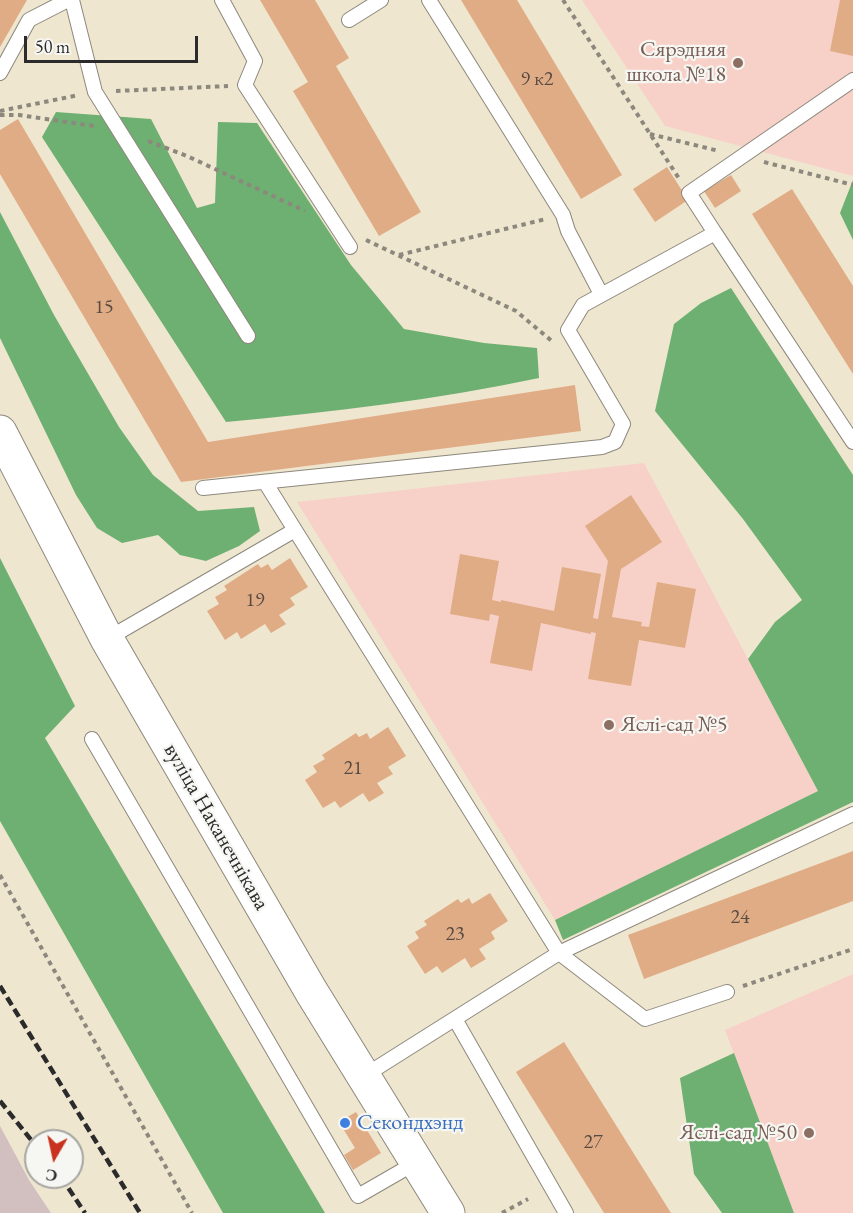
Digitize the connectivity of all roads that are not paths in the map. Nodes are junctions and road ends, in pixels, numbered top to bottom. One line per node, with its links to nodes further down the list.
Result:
1 (70, 0): 6 (lane); 11 (lane)
2 (222, 0): 9 (lane)
3 (381, 0): 5 (lane)
4 (429, 0): 10 (lane)
5 (349, 20)
6 (0, 73)
7 (853, 80): 8 (lane)
8 (715, 233): 10 (lane); 13 (lane)
9 (350, 247)
10 (601, 294): 14 (lane)
11 (248, 336)
12 (0, 432): 17 (main road, вуліца Наканечнікава)
13 (853, 442)
14 (265, 482): 15 (lane); 16 (lane)
15 (203, 488)
16 (295, 530): 17 (lane); 20 (lane)
17 (106, 639): 23 (main road, вуліца Наканечнікава)
18 (92, 739): 24 (lane)
19 (853, 814): 20 (lane)
20 (558, 953): 21 (lane); 22 (lane)
21 (727, 992)
22 (455, 1018): 23 (lane); 26 (lane)
23 (364, 1076): 24 (main road, вуліца Наканечнікава)
24 (417, 1162): 25 (main road, вуліца Наканечнікава)
25 (448, 1213)
26 (566, 1213)

